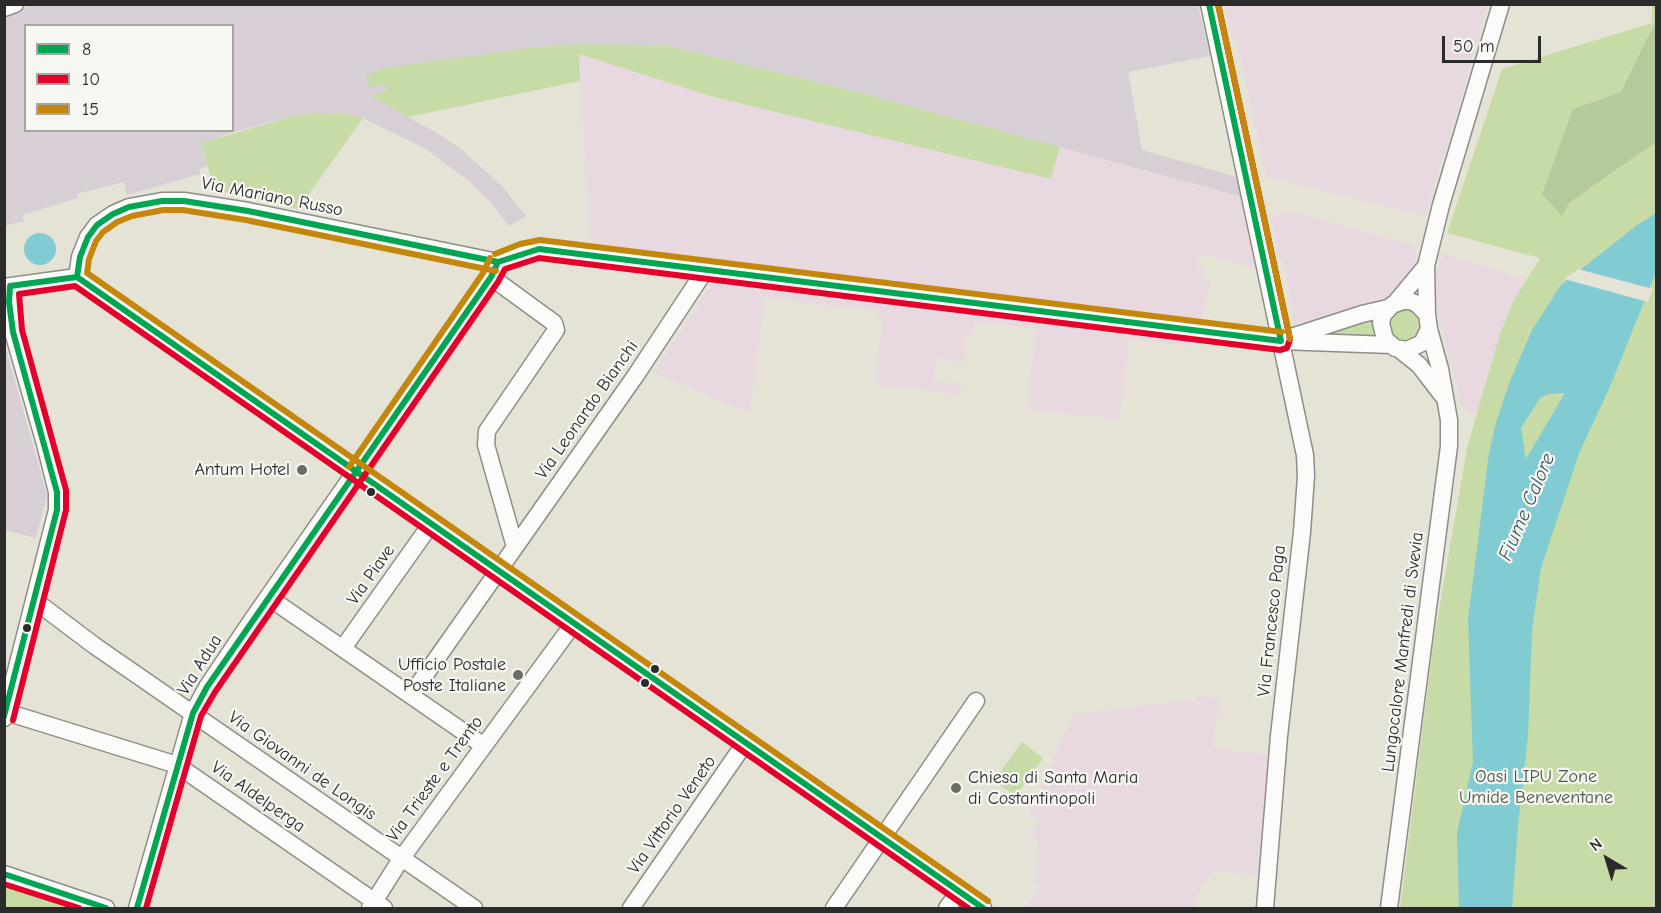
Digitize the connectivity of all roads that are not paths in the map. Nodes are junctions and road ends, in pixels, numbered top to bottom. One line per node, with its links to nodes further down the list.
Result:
1 (15, 4): 4 (street)
2 (1209, 4): 12 (street, Via Francesco Paga)
3 (1501, 4): 5 (street)
4 (4, 8)
5 (1426, 266): 10 (street); 11 (street, Lungocalore Manfredi di Svevia)
6 (706, 269): 7 (street); 12 (street); 17 (street, Via Leonardo Bianchi)
7 (495, 270): 8 (street, Via Mariano Russo); 15 (street, Via Adua); 17 (street)
8 (77, 277): 9 (street); 15 (street)
9 (7, 287): 20 (street)
10 (1392, 305): 11 (street); 12 (street); 13 (street)
11 (1428, 322): 13 (street); 14 (street, Lungocalore Manfredi di Svevia)
12 (1281, 341): 13 (street); 42 (street, Via Francesco Paga)
13 (1395, 347): 14 (street, Lungocalore Manfredi di Svevia)
14 (1445, 401): 43 (street, Lungocalore Manfredi di Svevia)
15 (357, 472): 16 (street); 19 (street, Via Adua)
16 (431, 524): 18 (street); 22 (street, Via Piave)
17 (515, 547): 18 (street, Via Leonardo Bianchi)
18 (499, 571): 21 (street); 23 (street, Via Leonardo Bianchi)
19 (268, 597): 22 (street); 25 (street, Via Adua)
20 (34, 600): 25 (street, Via Giovanni de Longis); 26 (street)
21 (574, 623): 27 (street); 28 (street, Via Trieste e Trento)
22 (343, 648): 23 (street)
23 (411, 695): 28 (street)
24 (976, 701): 30 (street)
25 (193, 713): 29 (street, Via Adua); 31 (street, Via Giovanni de Longis)
26 (5, 715): 29 (street, Via Aldelperga)
27 (745, 743): 30 (street); 38 (street, Via Vittorio Veneto)
28 (484, 746): 31 (street, Via Trieste e Trento)
29 (177, 765): 34 (street, Via Aldelperga); 36 (street, Via Adua)
30 (883, 839): 33 (street); 39 (street)
31 (401, 859): 34 (street, Via Trieste e Trento); 37 (street, Via Giovanni de Longis)
32 (4, 874): 35 (street)
33 (959, 892): 40 (street); 41 (street)
34 (376, 906)
35 (106, 909)
36 (138, 909)
37 (474, 909)
38 (631, 909)
39 (834, 909)
40 (947, 909)
41 (983, 909)
42 (1264, 909)
43 (1389, 909)

